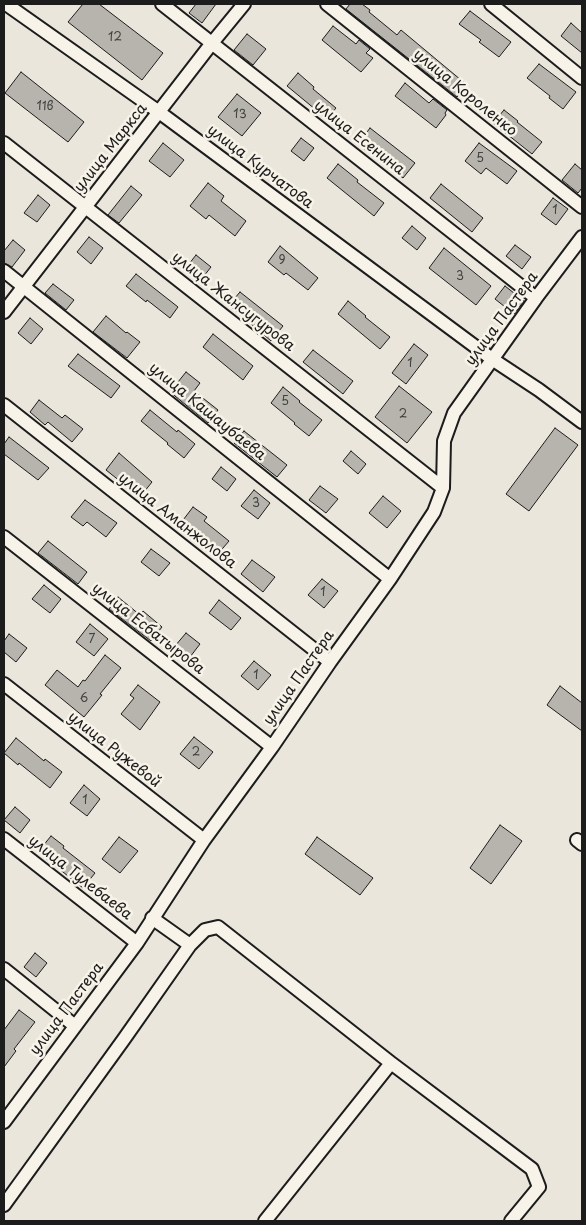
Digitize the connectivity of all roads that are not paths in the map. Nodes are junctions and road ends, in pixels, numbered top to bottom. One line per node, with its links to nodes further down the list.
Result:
1 (6, 4): 8 (street, улица Курчатова)
2 (162, 4): 6 (street, улица Есенина)
3 (244, 4): 6 (street, улица Маркса)
4 (327, 4): 11 (street, улица Короленко)
5 (491, 4): 7 (street)
6 (212, 43): 8 (street, улица Маркса); 15 (street, улица Есенина)
7 (582, 78)
8 (159, 112): 10 (street, улица Маркса); 17 (street, улица Курчатова)
9 (4, 143): 10 (street, улица Жансугурова)
10 (86, 207): 14 (street, улица Маркса); 20 (street, улица Жансугурова)
11 (582, 207)
12 (582, 237): 15 (street, улица Пастера)
13 (4, 271): 14 (street, улица Кашаубаева)
14 (24, 286): 16 (street, улица Маркса); 22 (street, улица Кашаубаева)
15 (536, 298): 17 (street, улица Пастера)
16 (4, 312)
17 (492, 359): 19 (street, улица Курчатова); 20 (street, улица Пастера)
18 (4, 405): 23 (street, улица Аманжолова)
19 (582, 422)
20 (443, 488): 22 (street, улица Пастера)
21 (4, 537): 25 (street, улица Есбатырова)
22 (390, 579): 23 (street, улица Пастера)
23 (330, 662): 25 (street, улица Пастера)
24 (4, 684): 27 (street, улица Ружевой)
25 (272, 747): 27 (street, улица Пастера)
26 (4, 838): 29 (street, улица Тулебаева)
27 (204, 840): 28 (street, улица Пастера)
28 (152, 918): 29 (street, улица Пастера); 30 (street)
29 (137, 943): 32 (street, улица Пастера)
30 (190, 945): 33 (street); 36 (street)
31 (4, 969): 32 (street)
32 (75, 1026): 34 (street, улица Пастера)
33 (391, 1063): 37 (street); 38 (street)
34 (8, 1106): 35 (street, улица Пастера)
35 (4, 1122)
36 (4, 1205)
37 (265, 1221)
38 (511, 1221)

